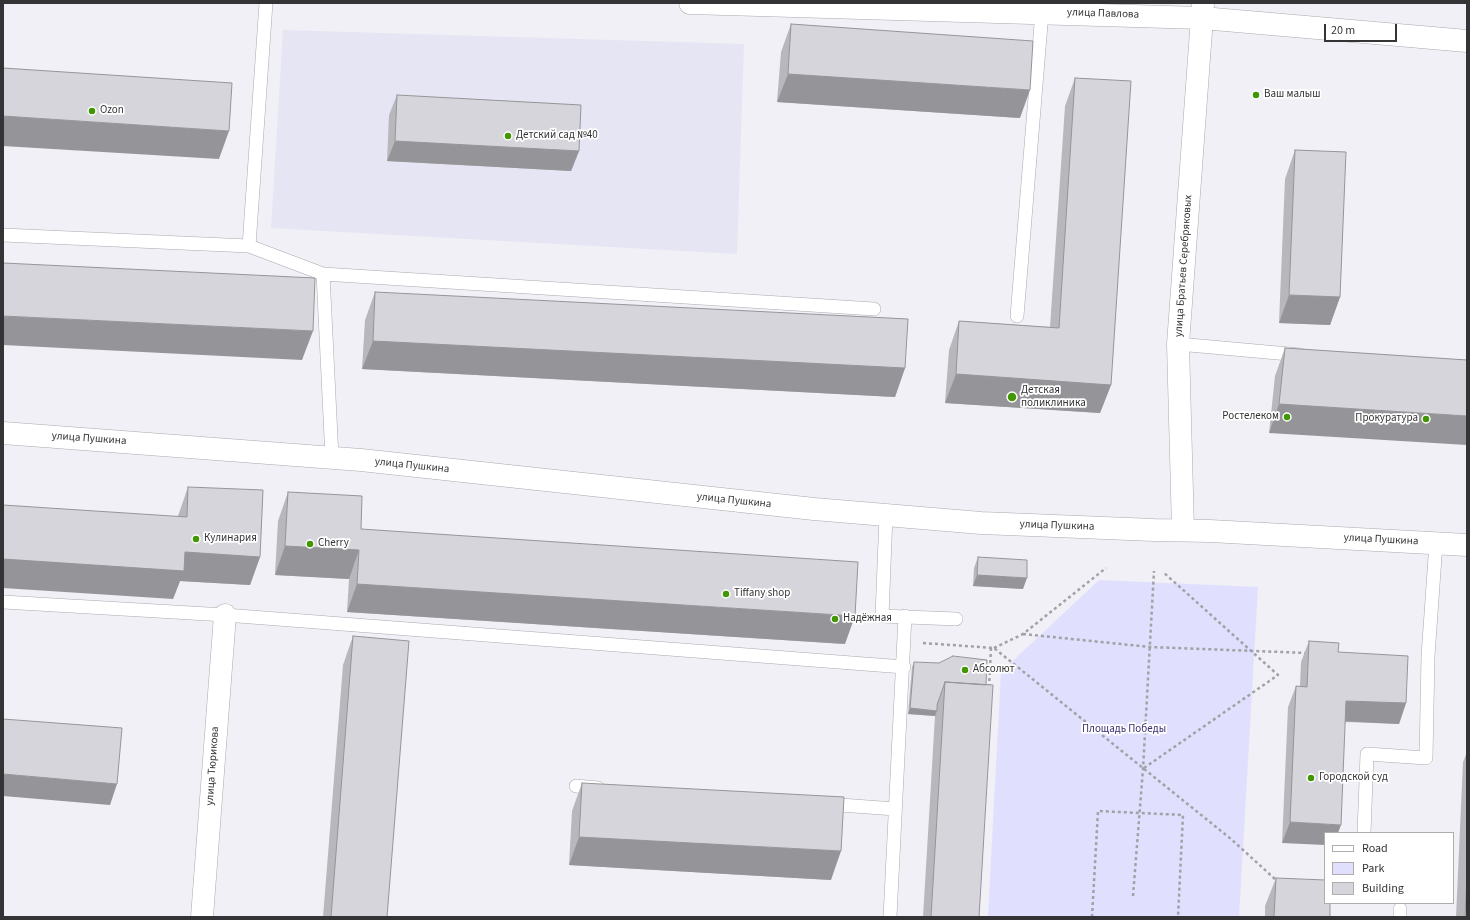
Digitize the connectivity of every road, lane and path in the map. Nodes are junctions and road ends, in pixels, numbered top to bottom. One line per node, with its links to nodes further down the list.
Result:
1 (266, 3): 7 (lane)
2 (690, 3): 4 (street, улица Павлова)
3 (1203, 10): 4 (street, улица Павлова); 5 (street, улица Павлова); 11 (street, улица Братьев Серебряковых)
4 (1042, 12): 10 (lane)
5 (1467, 41)
6 (3, 235): 7 (lane)
7 (249, 246): 8 (lane)
8 (323, 274): 9 (lane); 14 (lane)
9 (874, 309)
10 (1016, 316)
11 (1178, 344): 12 (lane); 16 (street, улица Братьев Серебряковых)
12 (1311, 356)
13 (3, 433): 14 (street, улица Пушкина)
14 (332, 458): 15 (street, улица Пушкина)
15 (886, 515): 16 (street, улица Пушкина); 24 (lane)
16 (1183, 530): 17 (street, улица Пушкина)
17 (1436, 543): 18 (street, улица Пушкина); 40 (lane)
18 (1467, 545)
19 (1106, 568): 26 (path)
20 (1154, 571): 28 (path)
21 (1163, 572): 30 (path)
22 (3, 602): 23 (lane)
23 (225, 615): 32 (lane); 43 (street, улица Тюрикова)
24 (905, 616): 25 (lane); 27 (lane)
25 (956, 619)
26 (1023, 634): 28 (path); 29 (path)
27 (904, 642): 29 (path); 32 (lane)
28 (1150, 647): 30 (path); 34 (path)
29 (992, 648): 33 (path); 34 (path)
30 (1251, 651): 31 (path); 34 (path)
31 (1312, 653)
32 (904, 668): 38 (lane)
33 (989, 695)
34 (1144, 769): 39 (path); 41 (path)
35 (576, 786): 36 (lane)
36 (607, 788)
37 (818, 803): 38 (lane)
38 (896, 809): 44 (lane)
39 (1140, 813): 42 (path); 45 (path); 46 (path)
40 (1364, 832)
41 (1277, 881)
42 (1134, 896)
43 (202, 917)
44 (890, 917)
45 (1092, 917)
46 (1178, 917)

